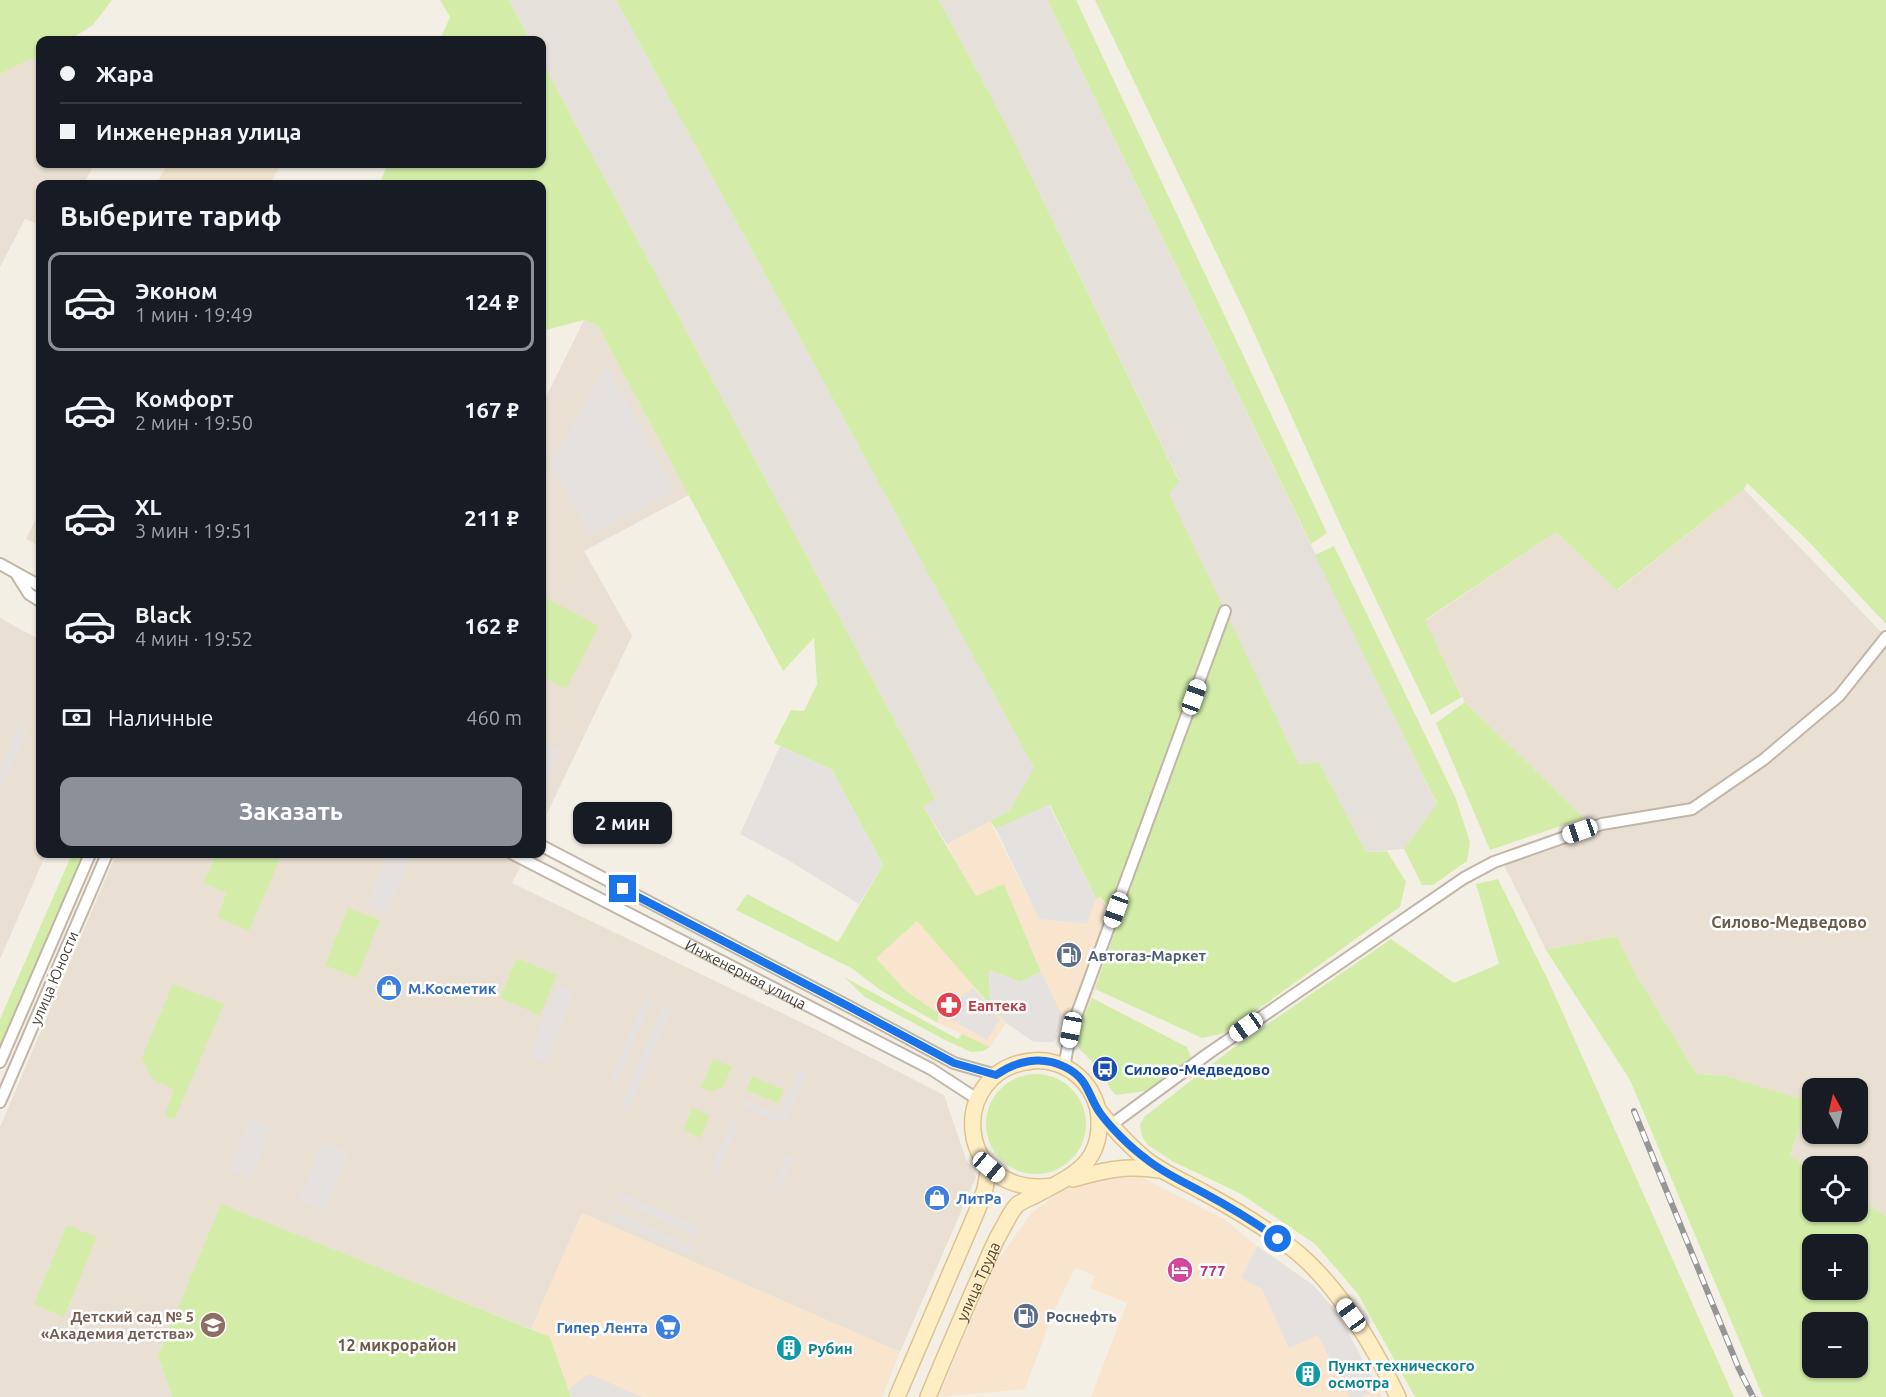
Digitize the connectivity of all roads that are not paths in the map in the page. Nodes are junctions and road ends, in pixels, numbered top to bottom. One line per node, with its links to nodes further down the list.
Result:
1 (0, 564): 2 (street)
2 (15, 572): 3 (street); 4 (street)
3 (36, 584)
4 (36, 598)
5 (1225, 611): 12 (street)
6 (1886, 637): 17 (street)
7 (546, 848): 13 (street, Инженерная улица)
8 (88, 858): 11 (street, улица Юности)
9 (105, 858): 15 (street, улица Юности)
10 (521, 858): 14 (street, Инженерная улица)
11 (0, 1062)
12 (1064, 1066): 13 (main road); 16 (main road)
13 (996, 1075): 14 (main road)
14 (977, 1099): 18 (main road)
15 (0, 1102)
16 (1099, 1111): 17 (main road); 20 (main road)
17 (1111, 1125): 19 (main road)
18 (989, 1167): 20 (main road); 21 (main road, улица Труда)
19 (1161, 1170): 20 (main road); 23 (main road)
20 (1059, 1184): 22 (main road, улица Труда)
21 (897, 1397)
22 (928, 1397)
23 (1398, 1397)

